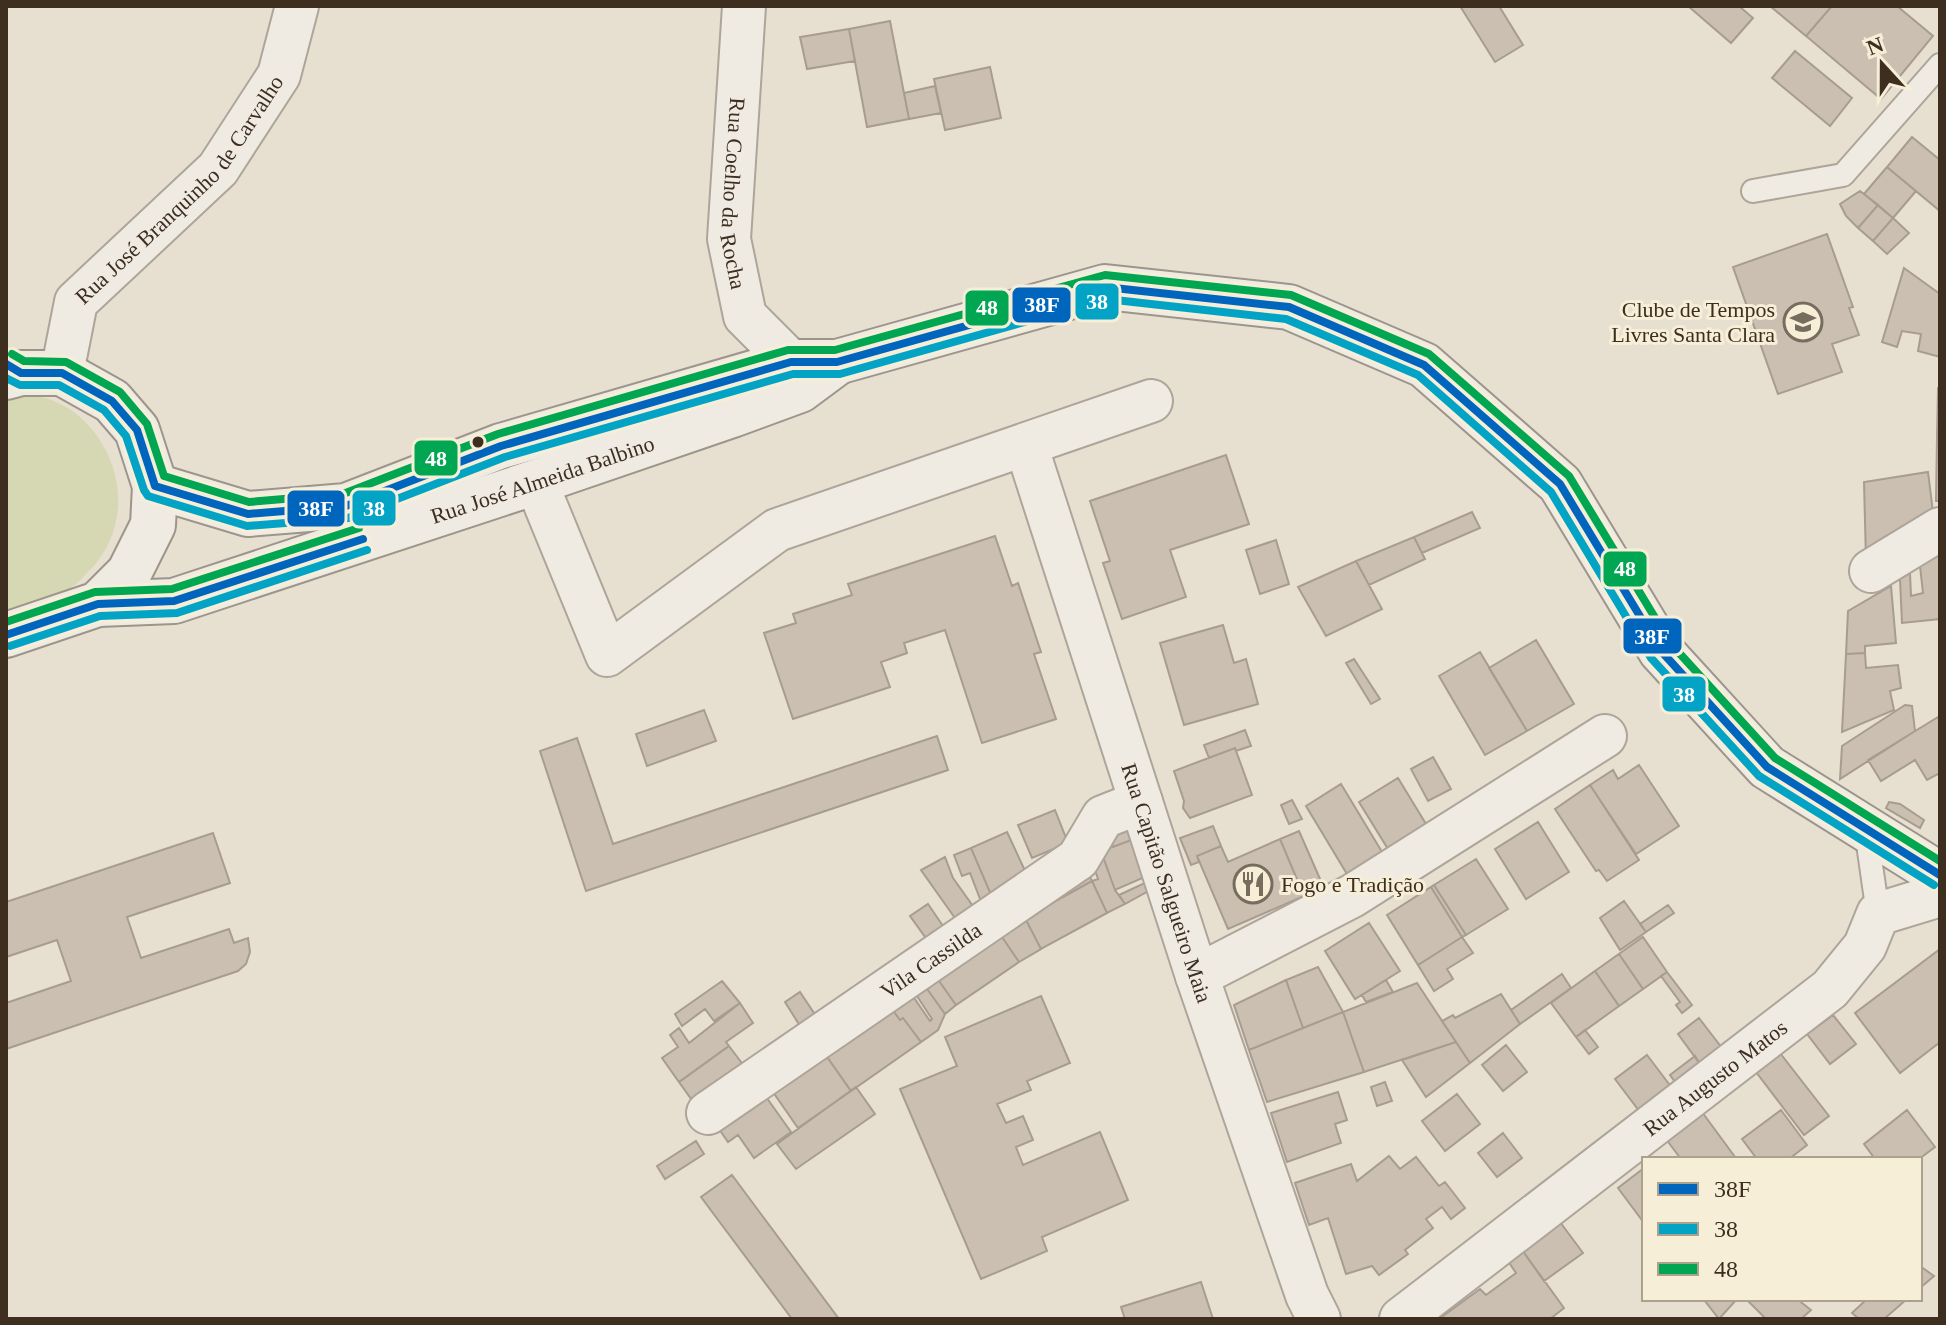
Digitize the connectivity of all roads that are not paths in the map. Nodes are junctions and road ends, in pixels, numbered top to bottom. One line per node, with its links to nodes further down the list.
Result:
1 (297, 6): 7 (street, Rua José Branquinho de Carvalho)
2 (744, 6): 5 (street, Rua Coelho da Rocha)
3 (1940, 65): 4 (lane)
4 (1753, 191)
5 (791, 362): 6 (street, Rua José Almeida Balbino); 10 (street, Rua José Almeida Balbino)
6 (837, 362): 11 (street, Rua José Almeida Balbino); 19 (street, Rua José Almeida Balbino)
7 (24, 372): 12 (street)
8 (1151, 401): 9 (street)
9 (1026, 445): 11 (street); 18 (street, Rua Capitão Salgueiro Maia)
10 (501, 446): 11 (street); 12 (street, Rua José Almeida Balbino)
11 (536, 482): 15 (street, Rua José Almeida Balbino)
12 (155, 486): 15 (street)
13 (1940, 529): 14 (street)
14 (1871, 571)
15 (98, 604): 16 (street)
16 (6, 635)
17 (1605, 736): 23 (street)
18 (1141, 802): 23 (street, Rua Capitão Salgueiro Maia); 24 (street, Vila Cassilda)
19 (1865, 828): 20 (street, Rua José Almeida Balbino); 22 (lane)
20 (1940, 875)
21 (1940, 895): 22 (street)
22 (1878, 914): 26 (street, Rua Augusto Matos)
23 (1197, 976): 25 (street, Rua Capitão Salgueiro Maia)
24 (708, 1113)
25 (1319, 1319)
26 (1401, 1319)

